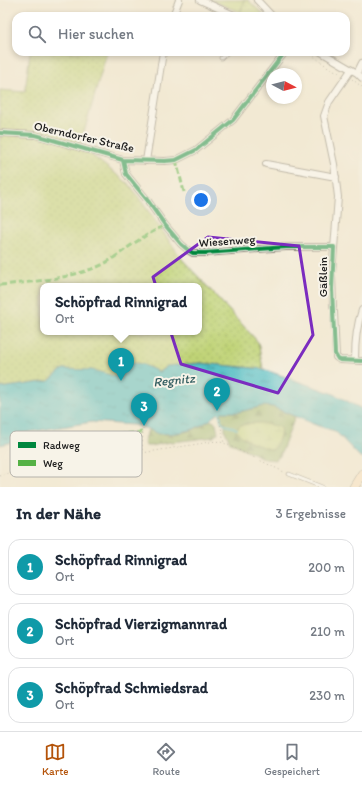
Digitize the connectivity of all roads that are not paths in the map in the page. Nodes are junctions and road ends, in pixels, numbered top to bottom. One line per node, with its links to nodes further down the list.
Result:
1 (179, 0): 4 (street)
2 (200, 0): 5 (street)
3 (257, 0): 6 (street)
4 (174, 12)
5 (227, 12)
6 (268, 12)
7 (162, 56): 17 (street)
8 (223, 56): 11 (lane)
9 (282, 56): 17 (street, Oberndorfer Straße)
10 (328, 56): 13 (street)
11 (221, 58)
12 (362, 63): 13 (street, Gäßlein)
13 (354, 71): 14 (street); 19 (street, Gäßlein)
14 (362, 78)
15 (0, 133): 16 (street, Oberndorfer Straße)
16 (123, 160): 17 (street, Oberndorfer Straße); 20 (street, Wiesenweg)
17 (146, 161)
18 (266, 164): 19 (street)
19 (336, 177): 20 (street, Gäßlein)
20 (334, 247): 22 (street, Gäßlein)
21 (362, 310): 22 (street)
22 (355, 360): 23 (street)
23 (362, 361)
24 (289, 474): 26 (lane)
25 (362, 474): 28 (street)
26 (317, 486): 27 (lane)
27 (322, 487)
28 (354, 487)

